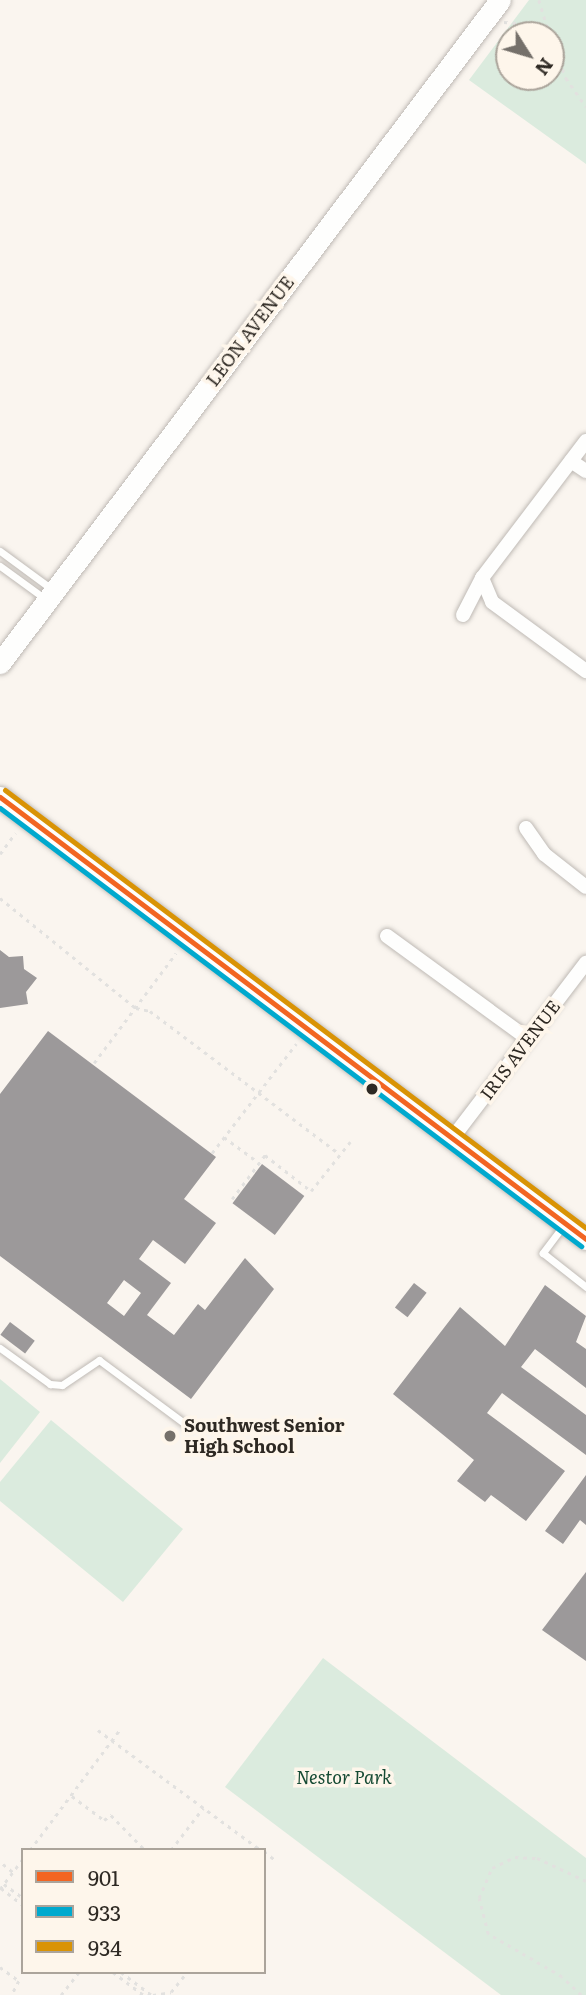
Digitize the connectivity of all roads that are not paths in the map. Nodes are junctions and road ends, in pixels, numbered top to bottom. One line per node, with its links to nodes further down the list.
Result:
1 (495, 7): 8 (street, LEON AVENUE)
2 (586, 441): 3 (street)
3 (571, 461): 4 (street); 7 (street)
4 (586, 471)
5 (0, 551): 8 (lane)
6 (0, 566): 8 (lane)
7 (482, 578): 9 (street); 11 (street)
8 (51, 596): 10 (street, LEON AVENUE)
9 (463, 615)
10 (0, 663)
11 (586, 671)
12 (0, 797): 18 (street)
13 (526, 828): 14 (street)
14 (586, 887)
15 (387, 936): 17 (street)
16 (586, 963): 17 (street, IRIS AVENUE)
17 (528, 1039): 18 (street, IRIS AVENUE)
18 (454, 1136): 19 (street)
19 (566, 1223): 20 (street); 21 (lane)
20 (586, 1239)
21 (586, 1287)
22 (0, 1348): 23 (lane)
23 (188, 1426)

